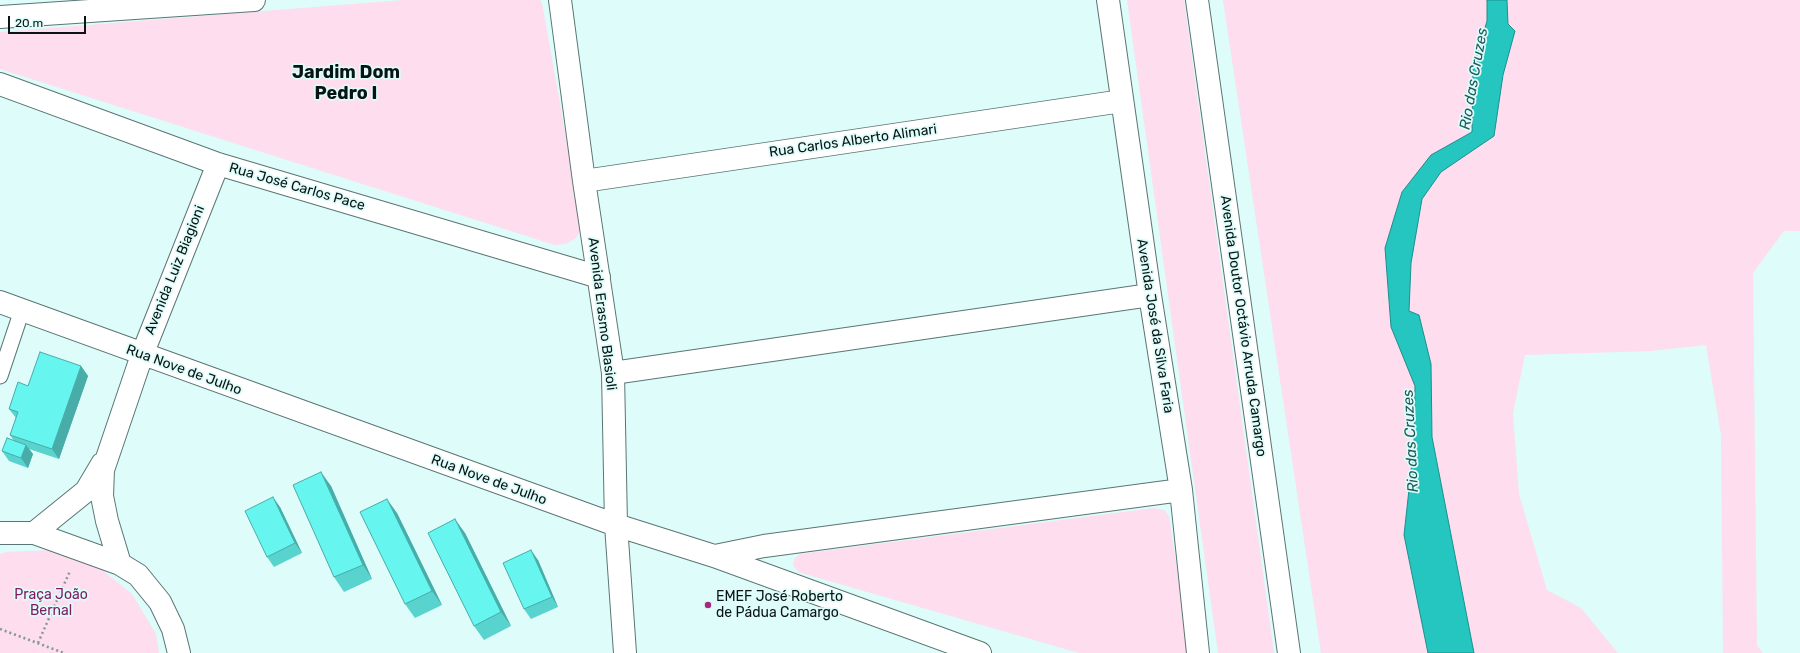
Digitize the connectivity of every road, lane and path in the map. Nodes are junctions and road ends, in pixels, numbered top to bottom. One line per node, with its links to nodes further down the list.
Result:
1 (254, 0): 5 (street)
2 (560, 0): 9 (street, Avenida Erasmo Blasioli)
3 (1108, 0): 7 (street, Avenida José da Silva Faria)
4 (1197, 0): 32 (street, Avenida Doutor Octávio Arruda Camargo)
5 (14, 11)
6 (0, 84): 8 (street, Rua José Carlos Pace)
7 (1122, 101): 9 (street, Rua Carlos Alberto Alimari); 11 (street, Avenida José da Silva Faria)
8 (218, 164): 10 (street, Rua José Carlos Pace); 14 (street, Avenida Luiz Biagioni)
9 (584, 181): 10 (street, Avenida Erasmo Blasioli)
10 (599, 277): 15 (street, Avenida Erasmo Blasioli)
11 (1150, 296): 15 (street); 18 (street, Avenida José da Silva Faria)
12 (0, 302): 13 (street, Rua Nove de Julho)
13 (22, 310): 14 (street, Rua Nove de Julho); 16 (lane)
14 (142, 355): 17 (street, Avenida Luiz Biagioni); 19 (street, Rua Nove de Julho)
15 (613, 373): 19 (street, Avenida Erasmo Blasioli)
16 (0, 376)
17 (110, 445): 21 (street, Avenida Luiz Biagioni); 24 (street, Avenida Luiz Biagioni)
18 (1181, 490): 23 (street); 31 (street, Avenida José da Silva Faria)
19 (616, 525): 23 (street, Rua Nove de Julho); 29 (street, Avenida Erasmo Blasioli)
20 (0, 533): 21 (street)
21 (34, 533): 22 (street)
22 (80, 549): 24 (street); 26 (path)
23 (714, 556): 30 (street, Rua Nove de Julho)
24 (120, 564): 28 (street)
25 (0, 629): 26 (path)
26 (38, 643): 27 (path)
27 (64, 653)
28 (179, 653)
29 (625, 653)
30 (980, 653)
31 (1198, 653)
32 (1289, 653)

